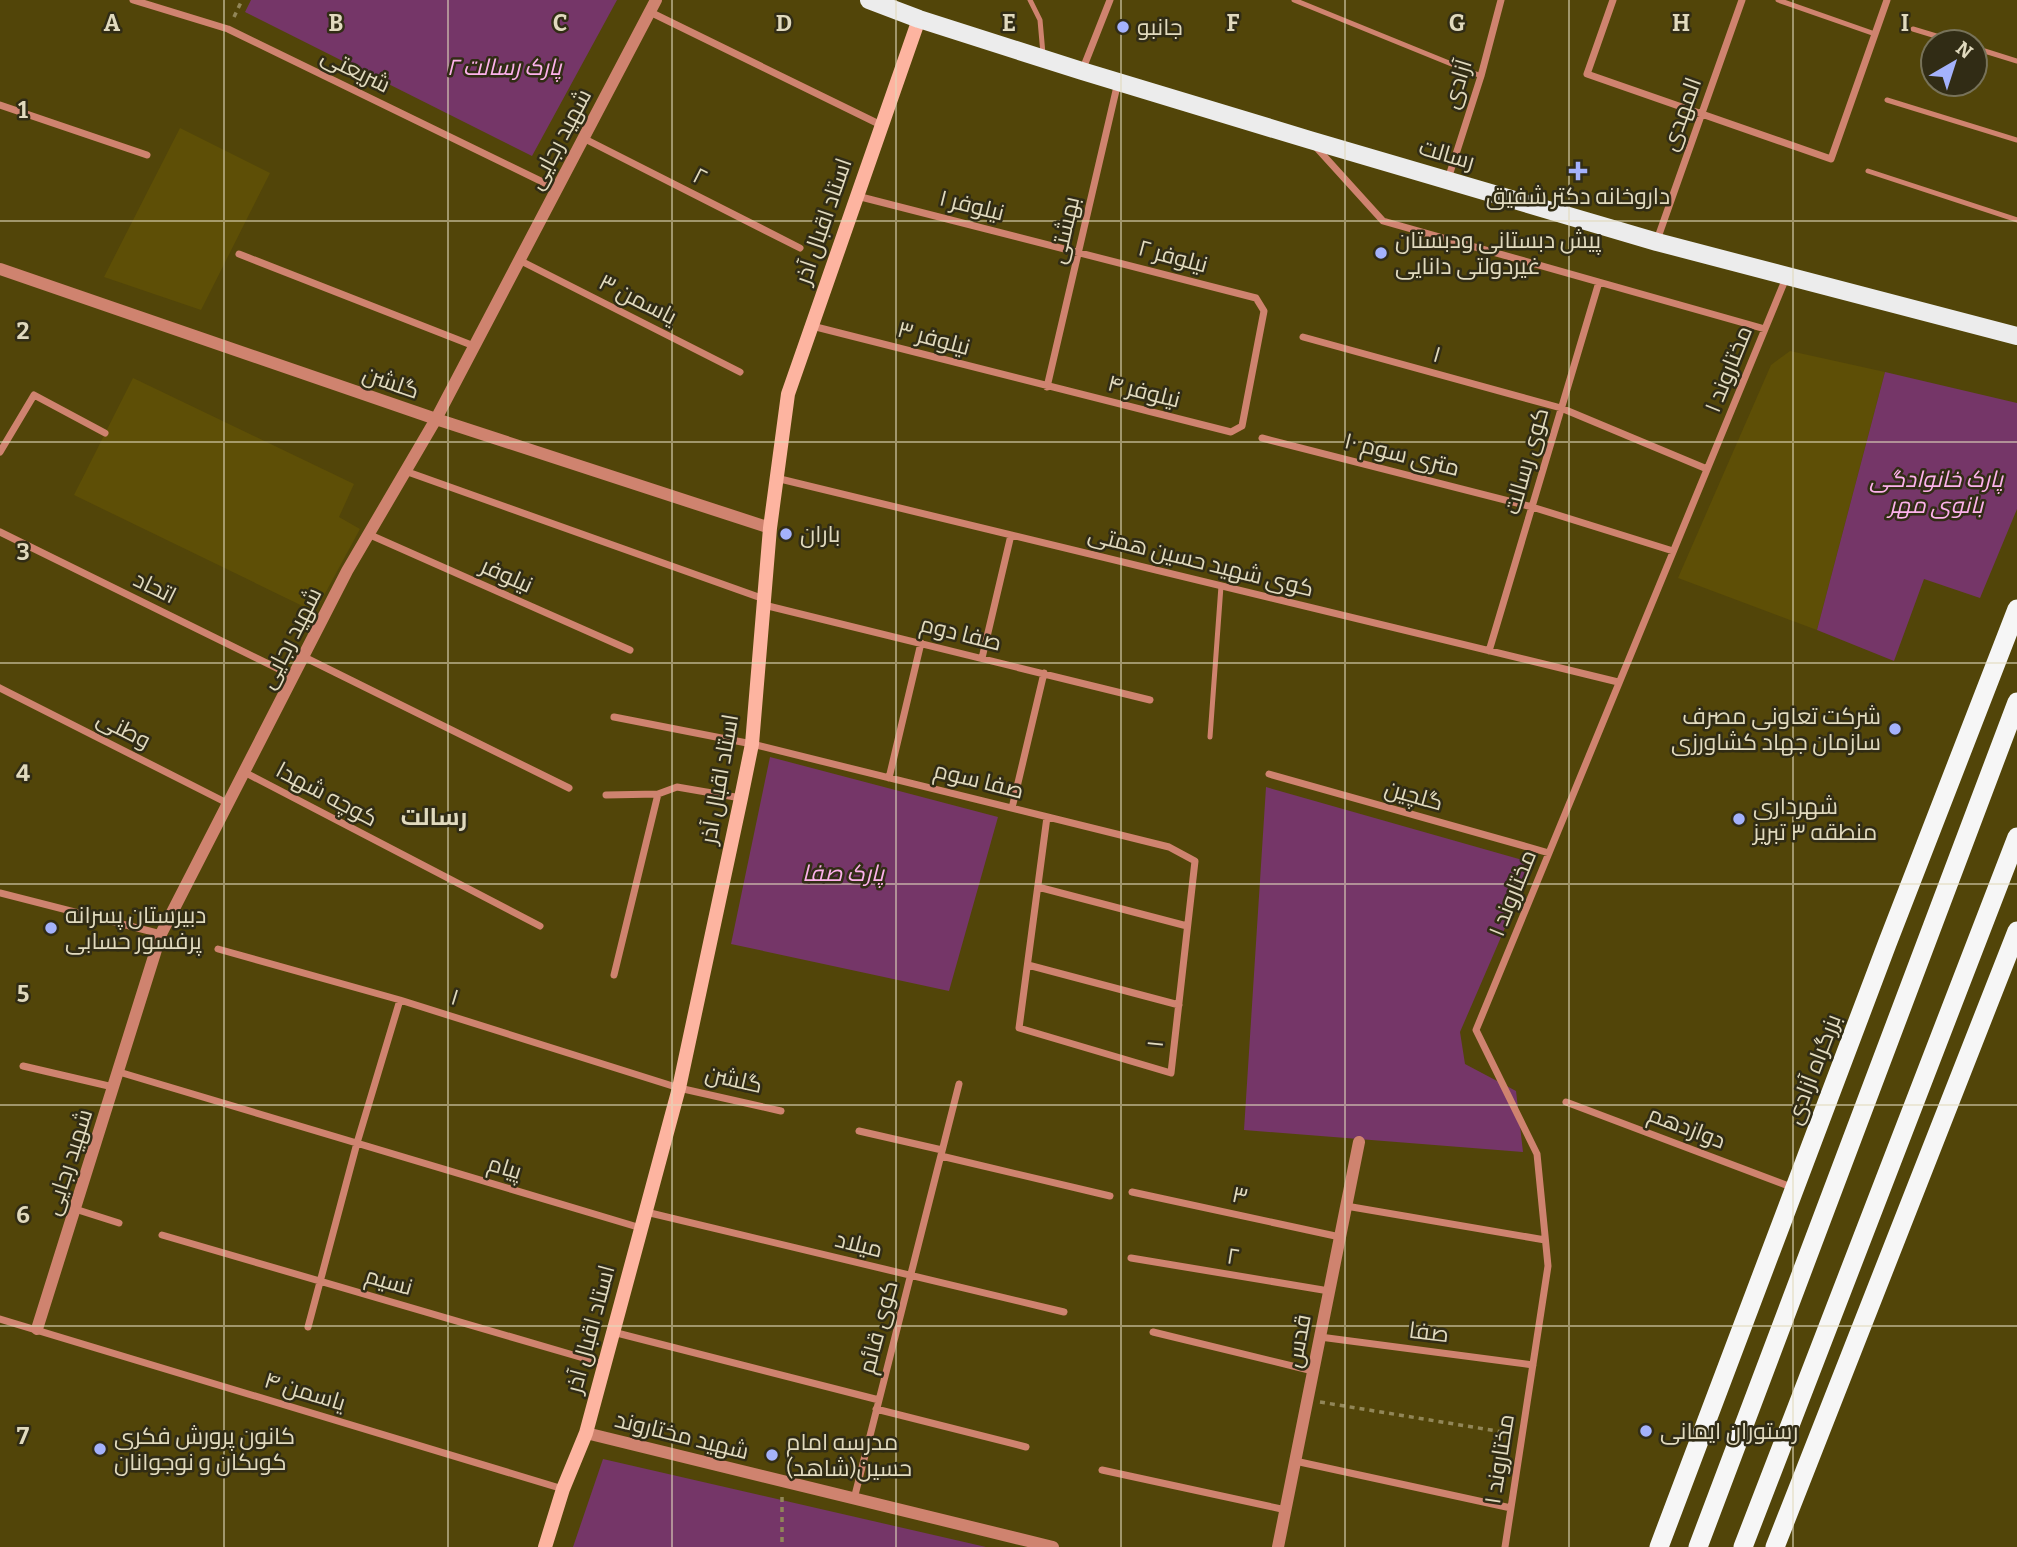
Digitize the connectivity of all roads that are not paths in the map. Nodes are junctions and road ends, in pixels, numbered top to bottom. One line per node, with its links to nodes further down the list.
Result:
1 (133, 0): 32 (street, شریعتی)
2 (869, 0): 12 (main road, رسالت)
3 (1030, 0): 17 (lane)
4 (1110, 0): 19 (street)
5 (1294, 0): 20 (lane)
6 (1501, 0): 20 (street, آزادی)
7 (1613, 0): 24 (street)
8 (1742, 0): 24 (street, المهدی)
9 (1778, 0): 15 (lane)
10 (1887, 0): 15 (street)
11 (653, 6): 25 (street); 26 (street, شهید رجایی)
12 (919, 19): 17 (main road, رسالت); 25 (main road, استاد اقبال آذر)
13 (1913, 29): 14 (lane)
14 (1919, 31)
15 (1875, 34): 24 (street)
16 (1989, 52): 18 (lane)
17 (1044, 58): 19 (main road, رسالت)
18 (2017, 61)
19 (1082, 71): 21 (main road, رسالت)
20 (1480, 76): 31 (street, آزادی)
21 (1118, 82): 27 (main road, رسالت); 37 (street, بهشتی)
22 (1887, 100): 28 (lane)
23 (0, 105): 29 (street)
24 (1702, 114): 35 (street, المهدی)
25 (881, 125): 33 (main road, استاد اقبال آذر)
26 (583, 138): 32 (street, شهید رجایی); 36 (street, ۲)
27 (1310, 140): 31 (main road, رسالت); 42 (street)
28 (2017, 141)
29 (147, 155)
30 (1868, 171): 34 (lane)
31 (1448, 179): 35 (main road, رسالت)
32 (557, 189): 39 (street, شهید رجایی)
33 (856, 195): 37 (street, نیلوفر ۱); 43 (main road, استاد اقبال آذر)
34 (2017, 220)
35 (1657, 242): 41 (main road, رسالت)
36 (800, 248)
37 (1079, 251): 49 (street, بهشتی); 53 (street, نیلوفر ۲)
38 (239, 254): 47 (street)
39 (519, 260): 47 (street, شهید رجایی); 48 (street, یاسمن ۳)
40 (0, 270): 51 (street, گلشن)
41 (1786, 277): 44 (street, مختاروند ۱); 46 (main road, رسالت)
42 (1599, 282): 44 (street); 50 (street, کوی رسالت)
43 (811, 326): 49 (street, نیلوفر ۳); 60 (main road, استاد اقبال آذر)
44 (1765, 329): 58 (street, مختاروند ۱)
45 (1303, 337): 50 (street, ۱)
46 (2017, 337)
47 (474, 346): 51 (street, شهید رجایی)
48 (740, 372)
49 (1047, 387): 53 (street, نیلوفر ۴)
50 (1561, 408): 58 (street); 61 (street, کوی رسالت)
51 (436, 419): 59 (street, شهید رجایی); 62 (street, گلشن)
52 (0, 430): 55 (street)
53 (1231, 432)
54 (105, 433): 55 (street)
55 (9, 434): 57 (street)
56 (1262, 438): 61 (street, ۱۰ متری سوم)
57 (0, 452)
58 (1707, 469): 66 (street, مختاروند ۱)
59 (405, 471): 64 (street, شهید رجایی); 68 (street, صفا دوم)
60 (776, 478): 62 (main road, استاد اقبال آذر); 65 (street, کوی شهید حسین همتی)
61 (1532, 507): 66 (street); 72 (street, کوی رسالت)
62 (769, 528): 68 (main road, استاد اقبال آذر)
63 (0, 532): 76 (street, اتحاد)
64 (368, 534): 71 (street, نیلوفر); 73 (street, شهید رجایی)
65 (1011, 535): 67 (street, کوی شهید حسین همتی); 74 (street)
66 (1673, 551): 77 (street, مختاروند ۱)
67 (1221, 586): 72 (street, کوی شهید حسین همتی); 82 (lane)
68 (764, 602): 70 (street, صفا دوم); 83 (main road, استاد اقبال آذر)
69 (2017, 610): 119 (highway, بزرگراه آزادی)
70 (921, 643): 74 (street, صفا دوم); 86 (street)
71 (630, 650)
72 (1489, 650): 77 (street, کوی شهید حسین همتی)
73 (304, 657): 76 (street, شهید رجایی); 87 (street)
74 (982, 658): 75 (street, صفا دوم)
75 (1044, 673): 79 (street, صفا دوم); 92 (street)
76 (294, 677): 84 (street, شهید رجایی)
77 (1618, 682): 95 (street, مختاروند ۱)
78 (0, 688): 91 (street, وطنی)
79 (1150, 700)
80 (2017, 702): 159 (highway)
81 (614, 717): 83 (street, صفا سوم)
82 (1210, 737)
83 (752, 744): 86 (street, صفا سوم); 90 (main road, استاد اقبال آذر)
84 (246, 773): 91 (street, شهید رجایی); 99 (street, کوچه شهدا)
85 (1269, 774): 95 (street, گلچین)
86 (889, 778): 92 (street, صفا سوم)
87 (569, 788)
88 (658, 794): 89 (street); 90 (street); 105 (street)
89 (606, 796)
90 (741, 798): 112 (main road, استاد اقبال آذر)
91 (230, 804): 102 (street, شهید رجایی)
92 (1012, 808): 93 (street, صفا سوم)
93 (1047, 817): 96 (street, صفا سوم); 97 (street)
94 (2017, 837): 160 (highway)
95 (1549, 853): 129 (street, مختاروند ۱)
96 (1195, 861): 100 (street, ۱)
97 (1038, 887): 100 (street); 104 (street)
98 (0, 892): 102 (street)
99 (540, 926)
100 (1187, 926): 107 (street, ۱)
101 (2017, 931): 161 (highway)
102 (162, 934): 109 (street, شهید رجایی)
103 (218, 949): 106 (street, ۱)
104 (1028, 965): 107 (street); 107 (street, ۱)
105 (614, 975)
106 (400, 1000): 112 (street, ۱); 117 (street)
107 (1179, 1005)
108 (23, 1066): 111 (street)
109 (119, 1072): 111 (street, شهید رجایی); 117 (street, پیام)
110 (959, 1084): 118 (street, کوی قائم)
111 (114, 1087): 123 (street, شهید رجایی)
112 (679, 1088): 114 (street, گلشن); 124 (main road, استاد اقبال آذر)
113 (1566, 1102): 119 (street, دوازدهم)
114 (781, 1111)
115 (859, 1131): 118 (street)
116 (1359, 1142): 122 (street, قدس)
117 (357, 1143): 126 (street, پیام); 132 (street)
118 (941, 1153): 121 (street); 131 (street, کوی قائم)
119 (1795, 1188): 158 (highway, بزرگراه آزادی)
120 (1132, 1192): 128 (street, ۳)
121 (1110, 1196)
122 (1346, 1206): 128 (street, قدس); 129 (street)
123 (75, 1209): 125 (street); 137 (street, شهید رجایی)
124 (645, 1212): 126 (main road, استاد اقبال آذر); 131 (street, میلاد)
125 (118, 1223)
126 (641, 1228): 138 (main road, استاد اقبال آذر)
127 (162, 1236): 132 (street, نسیم)
128 (1340, 1237): 133 (street, قدس)
129 (1545, 1240): 142 (street, مختاروند ۱)
130 (1131, 1258): 133 (street, ۲)
131 (911, 1276): 134 (street, میلاد); 144 (street, کوی قائم)
132 (320, 1281): 136 (street); 141 (street, نسیم)
133 (1329, 1291): 140 (street, قدس)
134 (1064, 1312)
135 (0, 1319): 137 (street, یاسمن ۴)
136 (308, 1327)
137 (37, 1329): 150 (street, یاسمن ۴)
138 (613, 1332): 141 (main road, استاد اقبال آذر); 144 (street)
139 (1153, 1332): 143 (street)
140 (1320, 1337): 142 (street, صفا); 143 (street, قدس)
141 (604, 1364): 146 (main road, استاد اقبال آذر)
142 (1533, 1365): 152 (street, مختاروند ۱)
143 (1313, 1371): 148 (street, قدس)
144 (879, 1400): 145 (street, کوی قائم)
145 (876, 1409): 147 (street); 151 (street, کوی قائم)
146 (586, 1433): 150 (main road, استاد اقبال آذر); 151 (street, شهید مختاروند)
147 (1026, 1447)
148 (1296, 1461): 152 (street); 153 (street, قدس)
149 (1102, 1470): 153 (street)
150 (563, 1489): 154 (main road, استاد اقبال آذر)
151 (854, 1499): 155 (street, شهید مختاروند)
152 (1511, 1508): 157 (street, مختاروند ۱)
153 (1286, 1510): 156 (street, قدس)
154 (545, 1547)
155 (1053, 1547)
156 (1278, 1547)
157 (1505, 1547)
158 (1659, 1547)
159 (1698, 1547)
160 (1743, 1547)
161 (1775, 1547)

